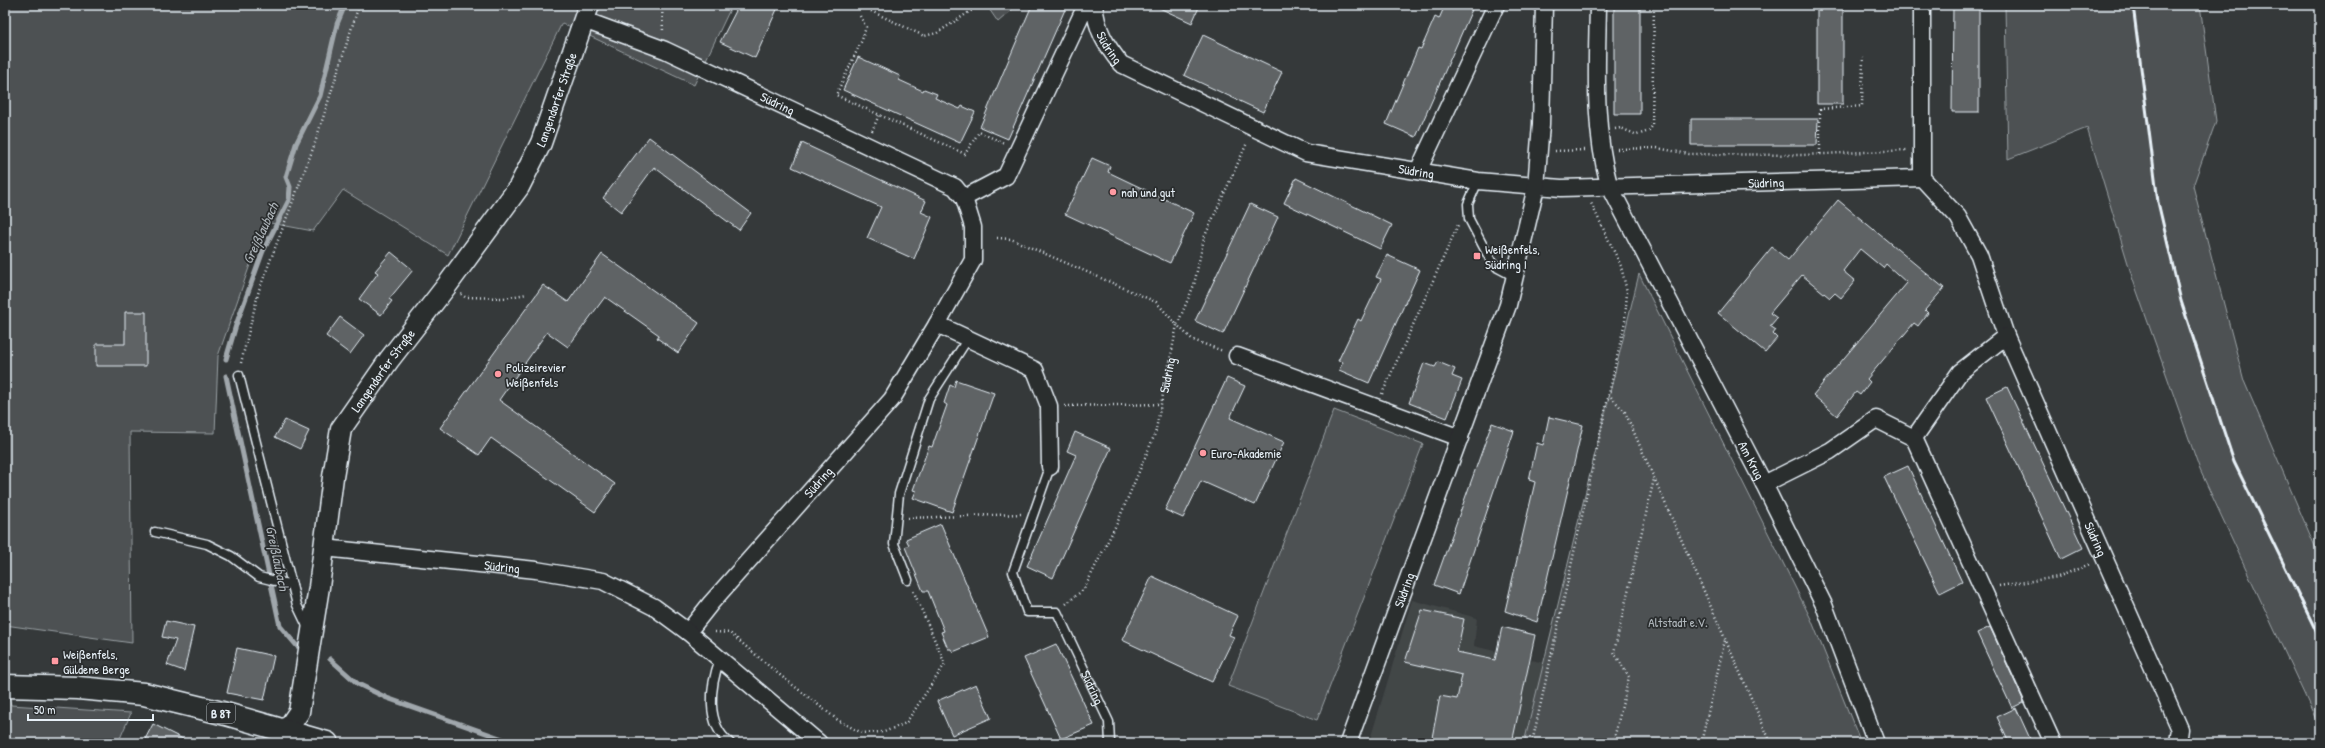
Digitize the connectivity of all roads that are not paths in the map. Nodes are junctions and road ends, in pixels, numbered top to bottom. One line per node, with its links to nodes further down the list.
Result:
1 (1496, 5): 7 (street)
2 (1544, 5): 11 (street, Südring)
3 (1598, 5): 10 (street)
4 (1922, 5): 8 (street)
5 (1089, 8): 7 (street, Südring); 12 (street, Südring)
6 (586, 13): 12 (street, Südring); 24 (street, Langendorfer Straße)
7 (1418, 171): 9 (street, Südring)
8 (1922, 178): 10 (street, Südring); 15 (street, Südring)
9 (1478, 181): 11 (street, Südring); 13 (lane)
10 (1609, 185): 11 (street, Südring); 22 (street, Am Krug)
11 (1536, 187): 13 (street, Südring)
12 (964, 198): 14 (street, Südring)
13 (1515, 277): 19 (street, Südring)
14 (937, 324): 16 (street); 28 (street, Südring)
15 (2006, 336): 20 (street); 39 (street, Südring)
16 (967, 340): 21 (street); 25 (lane)
17 (1237, 356): 19 (street)
18 (239, 374): 26 (lane)
19 (1460, 438): 36 (street, Südring)
20 (1914, 438): 22 (street); 38 (street)
21 (1050, 467): 35 (lane, Südring)
22 (1764, 484): 37 (street, Am Krug)
23 (155, 532): 26 (lane)
24 (324, 548): 27 (street, Langendorfer Straße); 28 (street, Südring)
25 (908, 580)
26 (292, 585): 27 (lane)
27 (310, 632): 31 (street, Langendorfer Straße)
28 (688, 632): 29 (street, Südring)
29 (720, 660): 33 (lane); 34 (street, Südring)
30 (5, 686): 31 (main road, B 87)
31 (282, 737): 32 (main road, B 87)
32 (327, 743)
33 (730, 743)
34 (819, 743)
35 (1110, 743)
36 (1348, 743)
37 (1876, 743)
38 (2052, 743)
39 (2178, 743)

